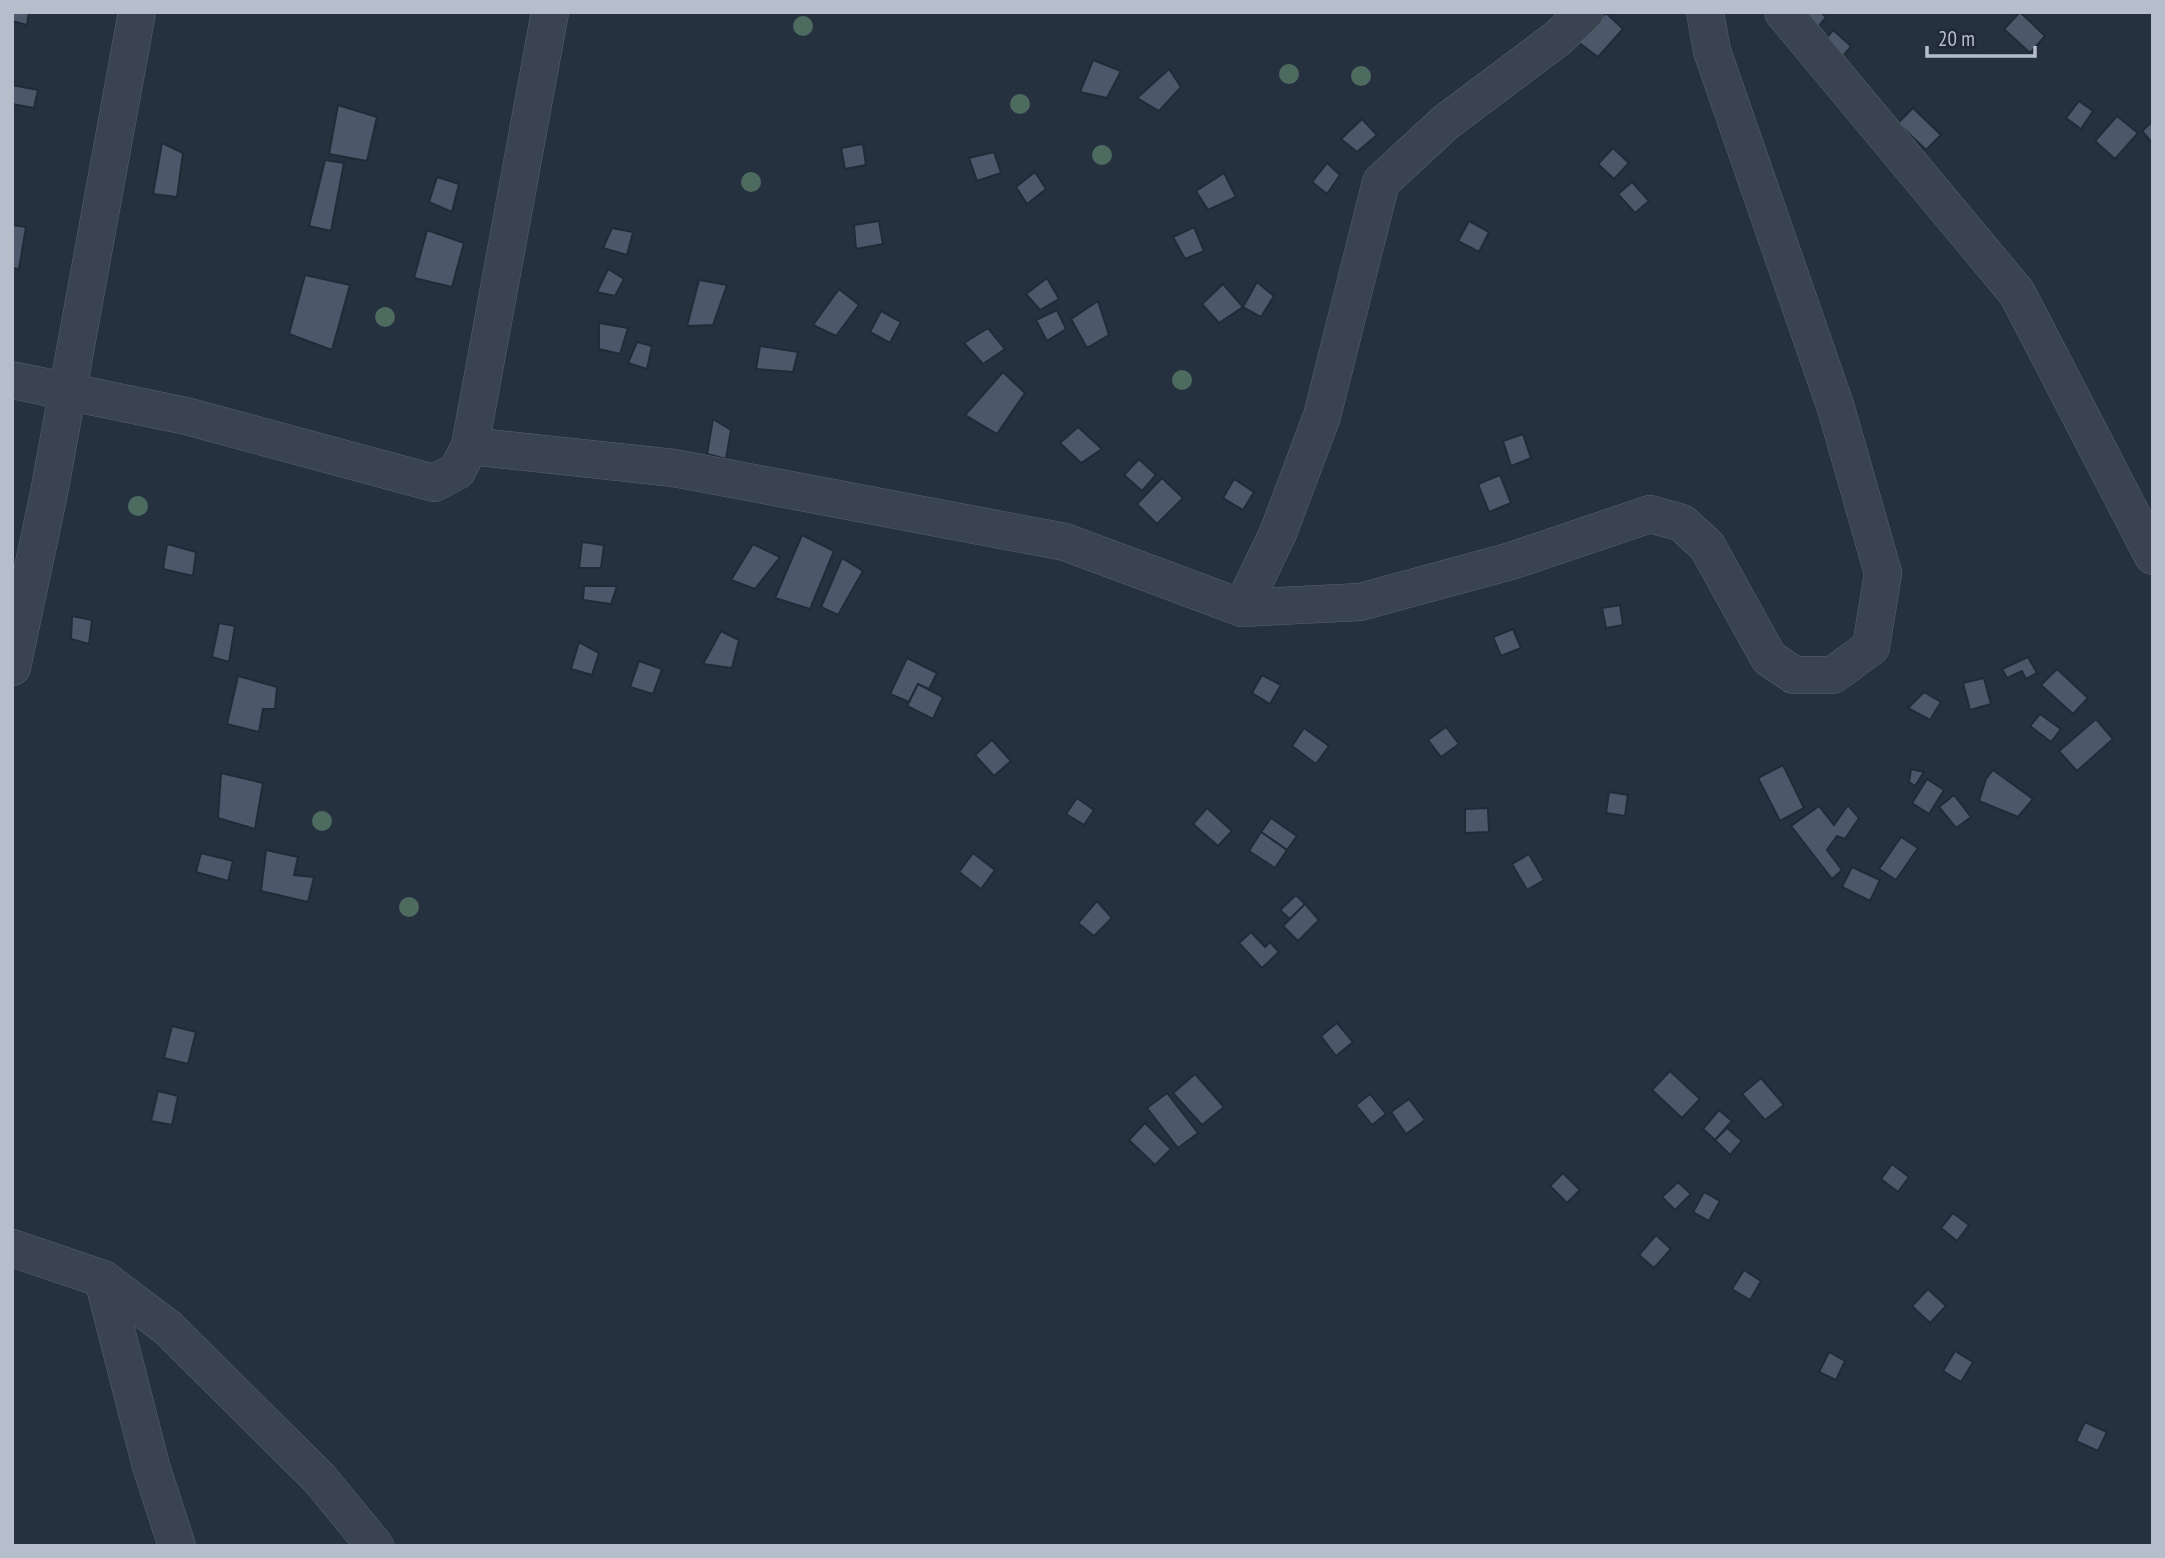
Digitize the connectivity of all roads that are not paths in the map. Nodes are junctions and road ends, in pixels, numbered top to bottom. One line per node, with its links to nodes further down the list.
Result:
1 (136, 12): 7 (street)
2 (550, 12): 8 (street)
3 (1585, 12): 10 (street)
4 (1705, 12): 10 (street)
5 (1783, 12): 9 (street)
6 (12, 380): 7 (street)
7 (68, 392): 8 (street); 11 (street)
8 (470, 446): 10 (street)
9 (2153, 556)
10 (1242, 608)
11 (12, 667)
12 (12, 1248): 13 (street)
13 (103, 1279): 14 (street); 15 (street)
14 (177, 1546)
15 (375, 1546)

